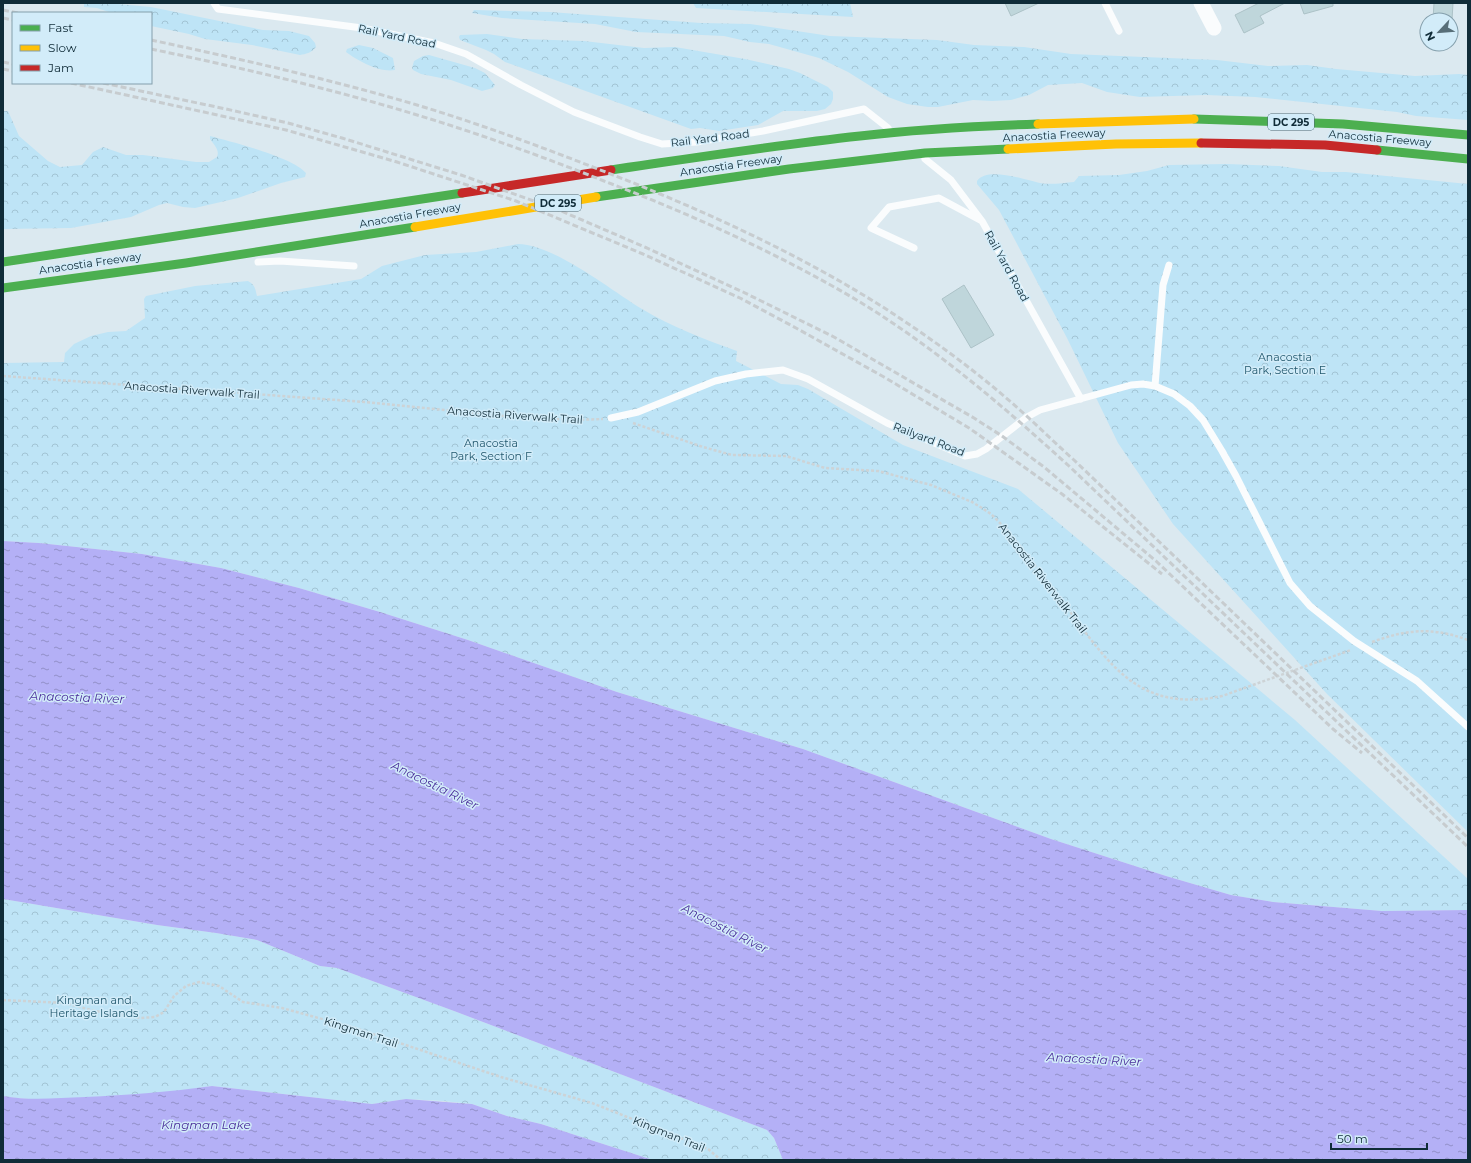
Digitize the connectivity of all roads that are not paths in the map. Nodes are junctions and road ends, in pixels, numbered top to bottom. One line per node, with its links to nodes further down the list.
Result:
1 (214, 3): 7 (lane, Rail Yard Road)
2 (1105, 3): 5 (lane)
3 (1201, 3): 4 (street)
4 (1214, 28)
5 (1119, 31)
6 (1468, 135): 12 (highway, Anacostia Freeway / DC 295)
7 (899, 137)
8 (911, 147): 10 (lane, Rail Yard Road)
9 (1468, 158): 13 (highway, Anacostia Freeway / DC 295)
10 (982, 221): 11 (lane); 20 (lane, Rail Yard Road)
11 (914, 248)
12 (3, 262)
13 (186, 262): 14 (lane); 18 (highway, Anacostia Freeway / DC 295)
14 (241, 262)
15 (249, 262): 17 (lane)
16 (1169, 265): 19 (lane)
17 (354, 266)
18 (3, 288)
19 (1155, 386): 20 (lane, Railyard Road); 22 (lane, Railyard Road)
20 (1081, 399): 21 (lane, Railyard Road)
21 (611, 418)
22 (1468, 726)

